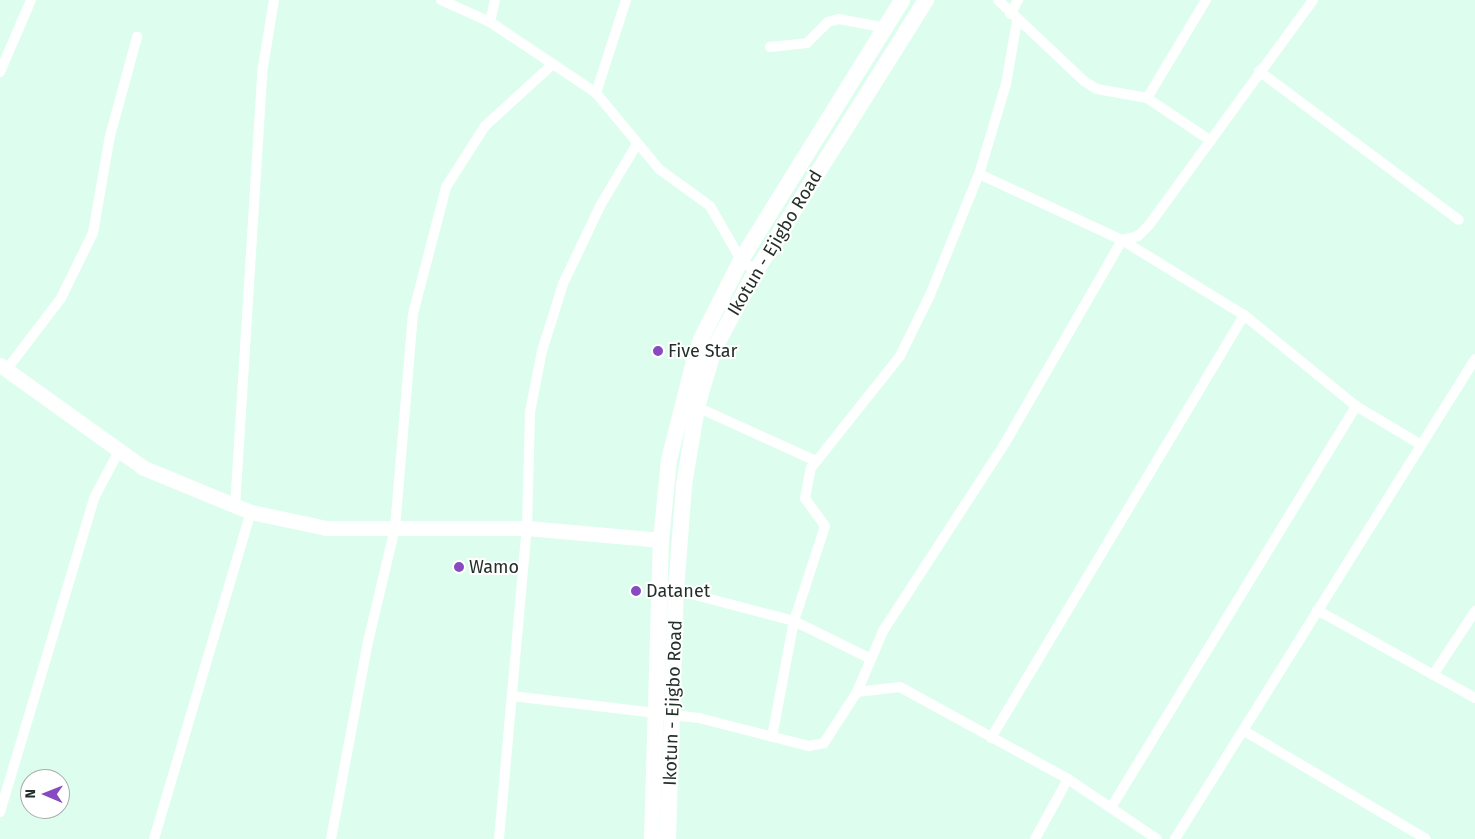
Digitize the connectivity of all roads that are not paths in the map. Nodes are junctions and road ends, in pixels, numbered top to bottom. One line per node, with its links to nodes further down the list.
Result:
1 (31, 0): 19 (street)
2 (274, 0): 37 (street)
3 (441, 0): 13 (street)
4 (494, 0): 13 (street)
5 (626, 0): 20 (street)
6 (902, 0): 14 (main road, Ikotun - Ejigbo Road)
7 (926, 0): 28 (main road, Ikotun - Ejigbo Road)
8 (998, 0): 12 (street)
9 (1018, 0): 12 (street)
10 (1206, 0): 21 (street)
11 (1314, 0): 18 (street)
12 (1014, 18): 21 (street); 24 (street)
13 (490, 22): 17 (street)
14 (886, 28): 16 (street); 27 (main road, Ikotun - Ejigbo Road)
15 (137, 36): 31 (street)
16 (770, 47)
17 (553, 64): 20 (street); 39 (street)
18 (1259, 71): 22 (street); 25 (street)
19 (0, 72)
20 (596, 92): 23 (street)
21 (1147, 98): 22 (street)
22 (1211, 141): 26 (street)
23 (637, 144): 27 (street); 40 (street)
24 (979, 174): 26 (street); 36 (street)
25 (1459, 220)
26 (1122, 240): 29 (street); 46 (street)
27 (741, 260): 28 (street); 41 (main road, Ikotun - Ejigbo Road)
28 (756, 271): 33 (main road, Ikotun - Ejigbo Road)
29 (1244, 316): 32 (street); 55 (street)
30 (1475, 359): 34 (street)
31 (4, 367): 35 (street)
32 (1356, 406): 34 (street); 57 (street)
33 (697, 407): 36 (street); 42 (main road, Ikotun - Ejigbo Road)
34 (1418, 443): 43 (street)
35 (119, 451): 37 (street); 58 (street)
36 (816, 461): 45 (street)
37 (235, 507): 38 (street)
38 (251, 512): 39 (street); 59 (street)
39 (395, 528): 40 (street); 60 (street)
40 (527, 528): 41 (street); 49 (street)
41 (661, 540): 51 (main road, Ikotun - Ejigbo Road)
42 (676, 590): 45 (street); 52 (main road, Ikotun - Ejigbo Road)
43 (1317, 610): 47 (street); 53 (street)
44 (1475, 611): 47 (street)
45 (794, 621): 46 (street); 54 (street)
46 (871, 659): 48 (street)
47 (1433, 675): 50 (street)
48 (857, 692): 54 (street); 55 (street)
49 (512, 696): 51 (street); 61 (street)
50 (1475, 698)
51 (653, 715): 52 (street); 62 (main road, Ikotun - Ejigbo Road)
52 (673, 715): 54 (street); 63 (main road, Ikotun - Ejigbo Road)
53 (1246, 732): 66 (street); 67 (street)
54 (772, 737)
55 (991, 738): 56 (street)
56 (1068, 779): 57 (street); 64 (street)
57 (1112, 806): 65 (street)
58 (0, 812)
59 (154, 839)
60 (331, 839)
61 (499, 839)
62 (652, 839)
63 (668, 839)
64 (1035, 839)
65 (1157, 839)
66 (1175, 839)
67 (1426, 839)

